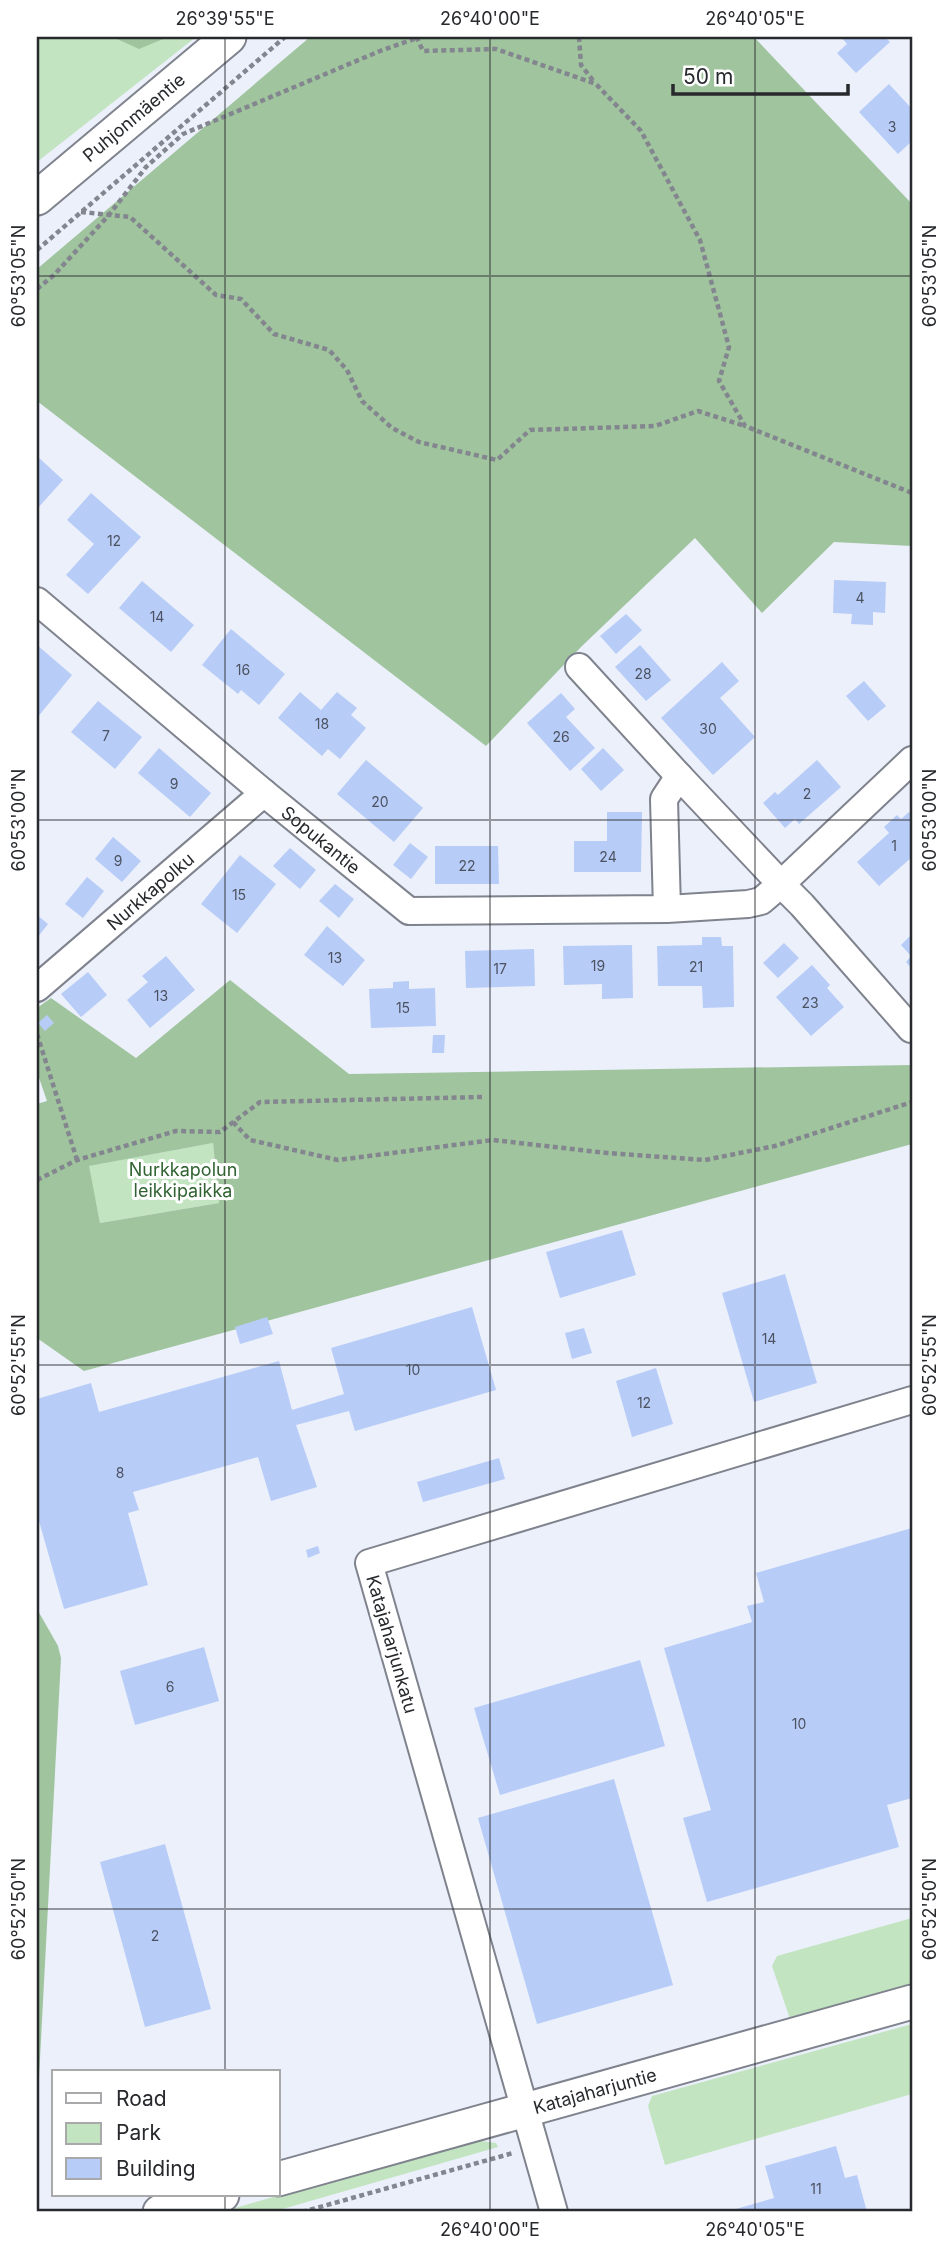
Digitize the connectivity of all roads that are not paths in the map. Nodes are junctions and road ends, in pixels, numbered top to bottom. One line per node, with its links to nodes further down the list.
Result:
1 (229, 37): 2 (street, Puhjonmäentie)
2 (37, 198)
3 (37, 601): 7 (street, Sopukantie)
4 (579, 667): 6 (street)
5 (912, 761): 8 (street, Sopukantie)
6 (678, 776): 8 (street); 9 (street)
7 (264, 793): 9 (street, Sopukantie); 10 (street, Nurkkapolku)
8 (780, 884): 9 (street, Sopukantie); 11 (street)
9 (667, 909)
10 (37, 988)
11 (911, 1029)
12 (912, 1400): 14 (street, Katajaharjunkatu)
13 (912, 2003): 14 (street, Katajaharjuntie)
14 (525, 2110): 15 (street, Katajaharjuntie); 18 (street)
15 (280, 2178)
16 (218, 2196): 17 (street)
17 (160, 2212)
18 (554, 2212)

